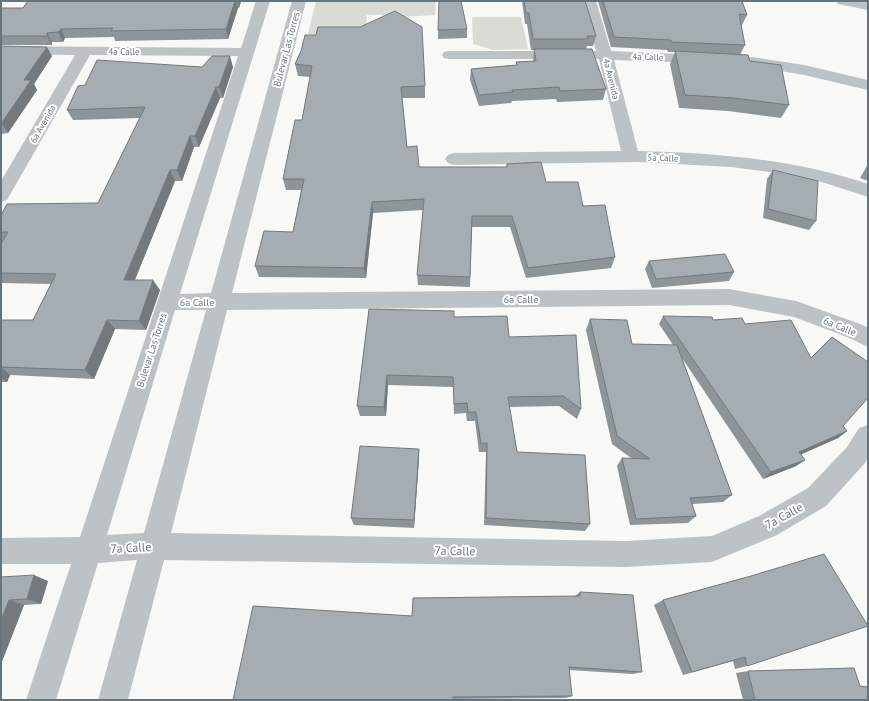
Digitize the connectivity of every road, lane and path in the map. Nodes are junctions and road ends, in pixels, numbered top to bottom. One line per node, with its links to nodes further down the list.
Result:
1 (263, 1): 8 (street, Bulevar Las Torres)
2 (299, 1): 19 (street, Bulevar Las Torres)
3 (589, 1): 10 (street, 4a Avenida)
4 (843, 1): 5 (street)
5 (868, 6)
6 (1, 50): 7 (street, 4a Calle)
7 (85, 52): 8 (street, 4a Calle); 17 (street, 6a Avenida)
8 (246, 52): 18 (street, Bulevar Las Torres)
9 (449, 55): 10 (street, 4a Calle)
10 (605, 55): 11 (street, 4a Calle); 14 (street, 4a Avenida)
11 (713, 59)
12 (736, 61): 13 (street)
13 (868, 85)
14 (631, 157): 15 (street, 5a Calle); 16 (street, 5a Calle)
15 (454, 159)
16 (868, 191)
17 (1, 196)
18 (167, 302): 19 (street, 6a Calle); 23 (street, Bulevar Las Torres)
19 (219, 302): 20 (street, 6a Calle); 22 (street, Bulevar Las Torres)
20 (868, 338)
21 (868, 436): 22 (street, 7a Calle)
22 (153, 546): 23 (street, 7a Calle); 26 (street, Bulevar Las Torres)
23 (88, 550): 24 (street, 7a Calle); 25 (street, Bulevar Las Torres)
24 (1, 551)
25 (41, 700)
26 (113, 700)

